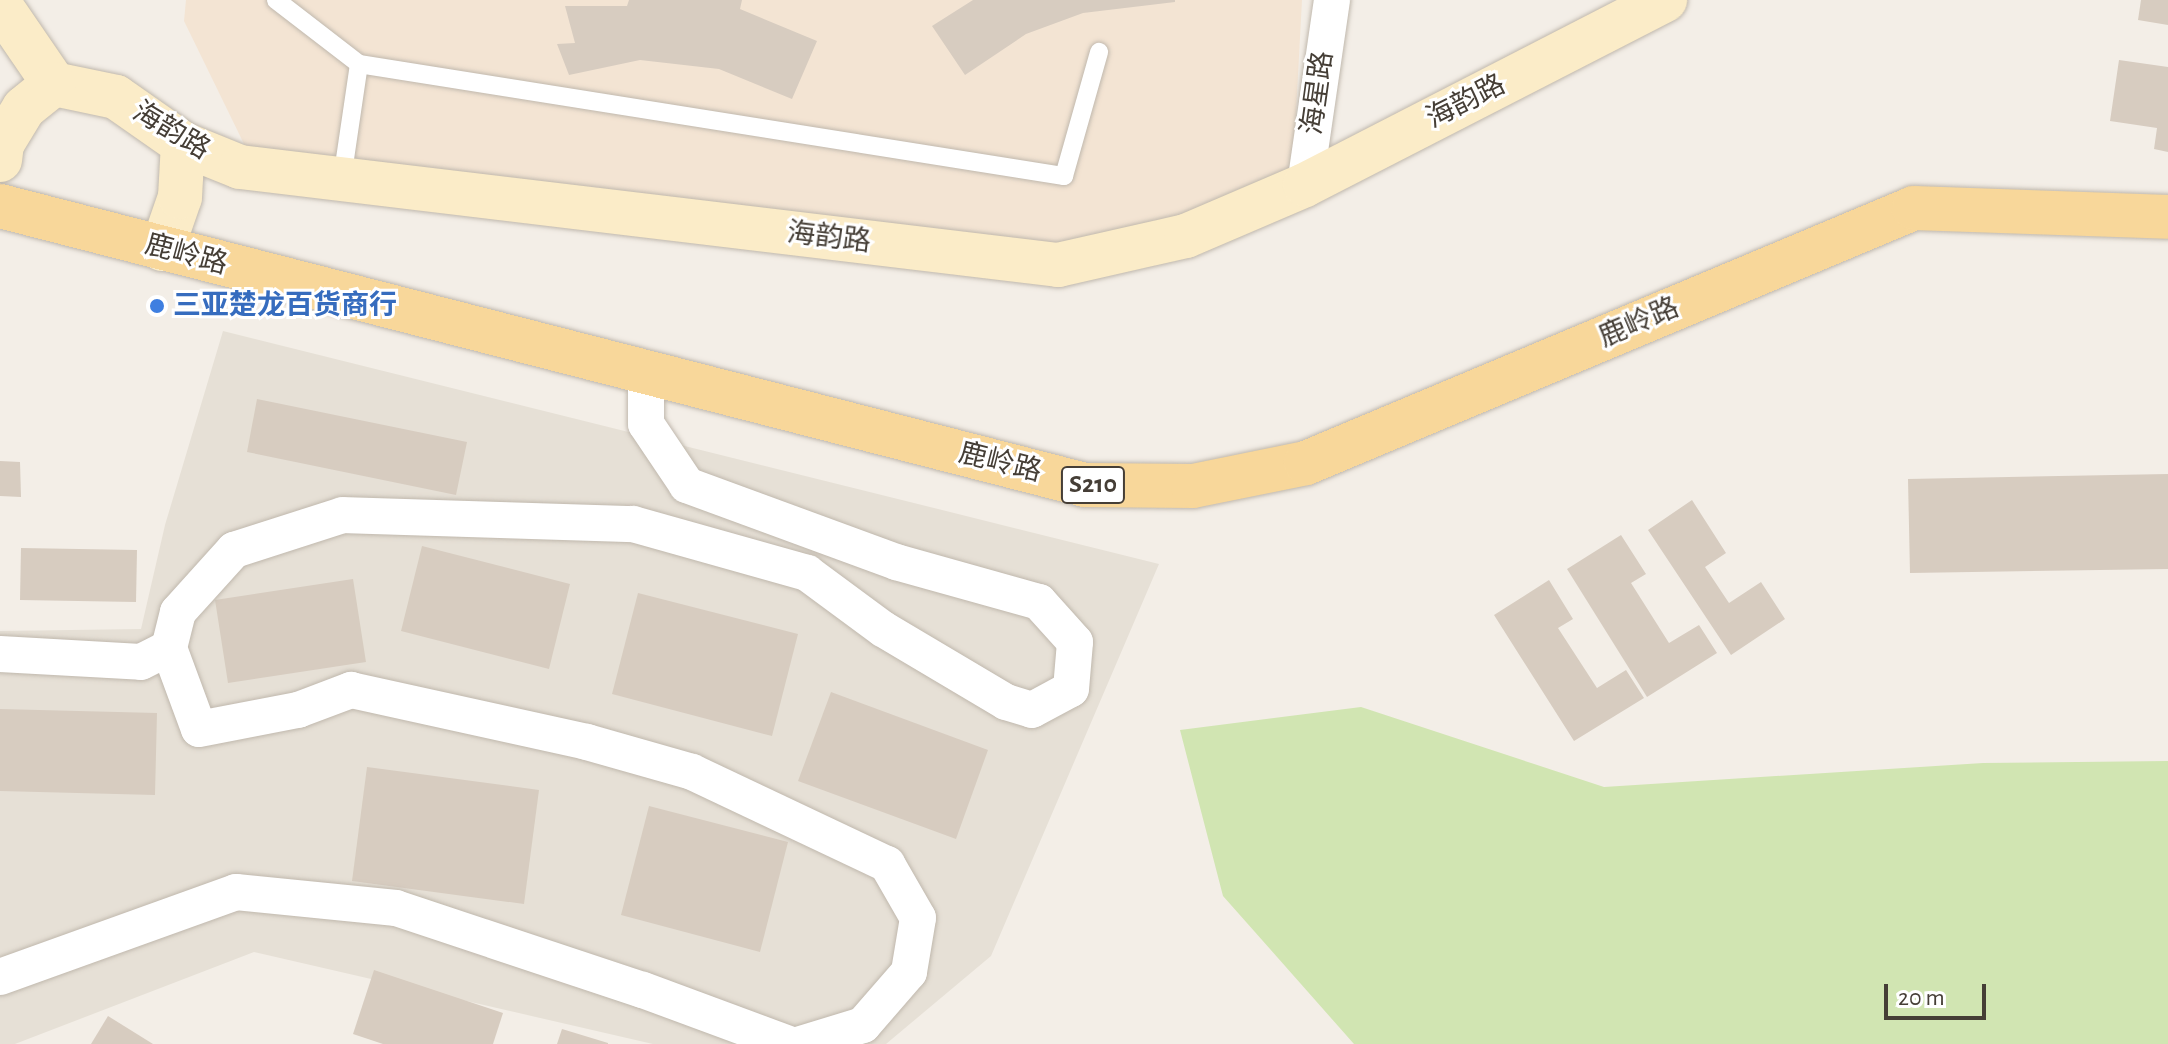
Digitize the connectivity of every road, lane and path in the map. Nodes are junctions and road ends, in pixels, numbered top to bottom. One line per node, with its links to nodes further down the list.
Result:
1 (276, 0): 6 (lane)
2 (1332, 0): 11 (street, 海星路)
3 (1665, 0): 11 (street, 海韵路)
4 (0, 5): 7 (street)
5 (1099, 52): 6 (lane)
6 (359, 64): 10 (lane)
7 (54, 84): 8 (street, 海韵路); 9 (street)
8 (183, 144): 10 (street, 海韵路); 14 (street)
9 (0, 160)
10 (342, 179): 11 (street, 海韵路)
11 (1305, 185)
12 (0, 206): 14 (main road, 鹿岭路 / S210)
13 (2168, 217): 15 (main road, 鹿岭路 / S210)
14 (162, 249): 15 (main road, 鹿岭路 / S210)
15 (646, 373): 16 (street)
16 (169, 648): 17 (street); 20 (street)
17 (0, 654)
18 (0, 977): 19 (street)
19 (789, 1044)
20 (801, 1044)

